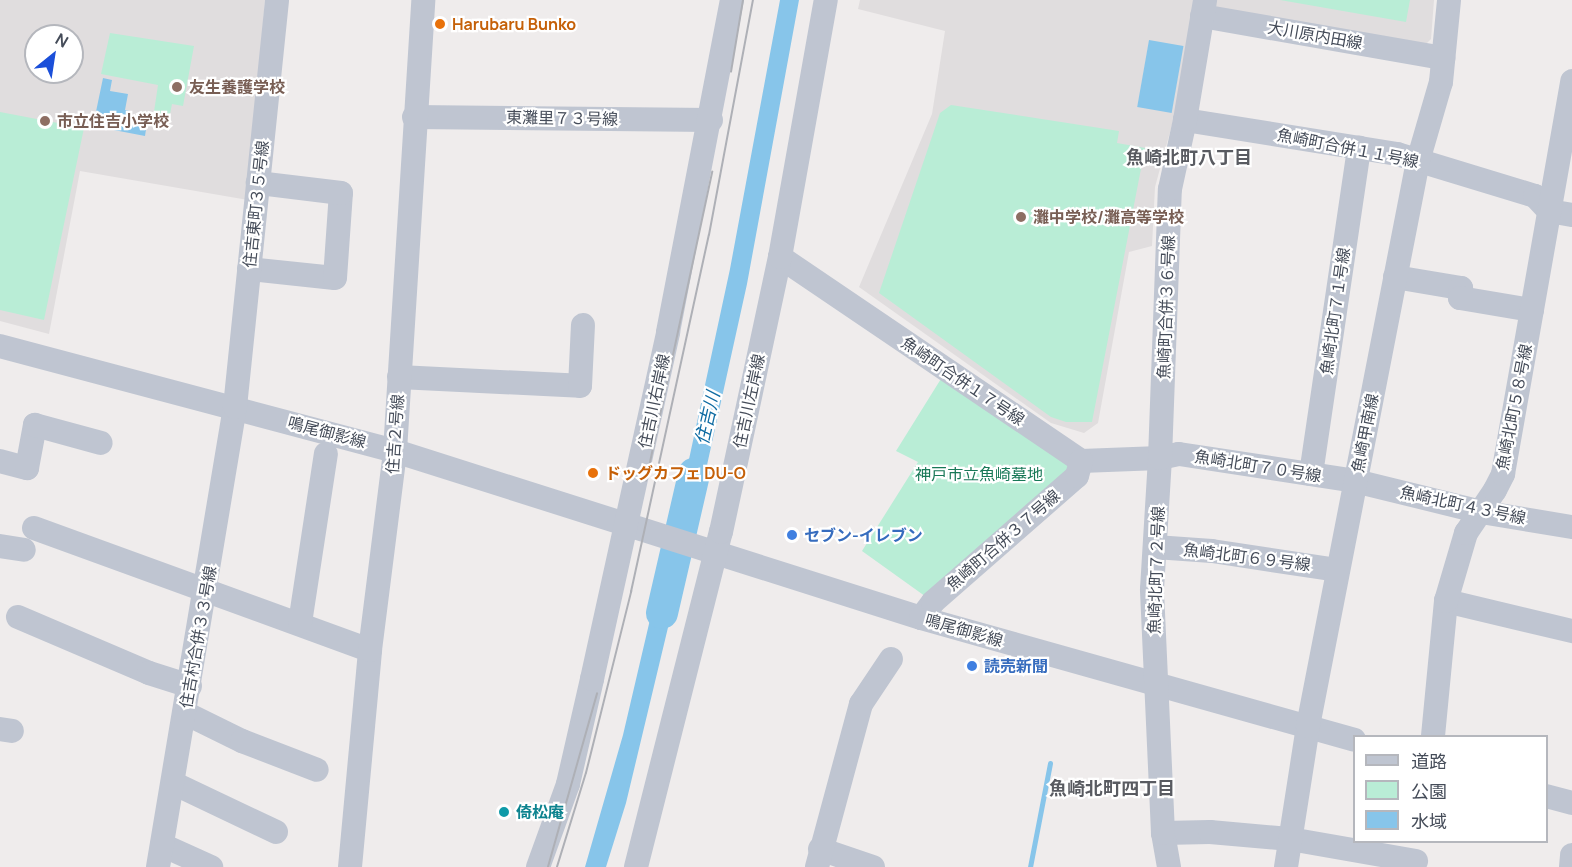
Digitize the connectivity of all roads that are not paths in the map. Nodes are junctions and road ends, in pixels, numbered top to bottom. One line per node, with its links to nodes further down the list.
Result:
1 (277, 0): 14 (street, 住吉東町３５号線)
2 (423, 0): 9 (street, 住吉２号線)
3 (732, 0): 10 (street, 住吉川右岸線)
4 (826, 0): 16 (street, 住吉川左岸線)
5 (1449, 0): 7 (street, 魚崎甲南線)
6 (1204, 8): 7 (street, 大川原内田線); 11 (street, 魚崎町合併３６号線)
7 (1443, 58): 13 (street, 魚崎甲南線)
8 (1572, 81): 15 (street, 魚崎北町５８号線)
9 (414, 117): 10 (street, 東灘里７３号線); 22 (street, 住吉２号線)
10 (711, 120): 33 (street, 住吉川右岸線)
11 (1185, 120): 12 (street, 魚崎町合併１１号線); 27 (street, 魚崎町合併３６号線)
12 (1359, 148): 13 (street, 魚崎町合併１１号線); 30 (street, 魚崎北町７１号線)
13 (1418, 161): 15 (street, 魚崎町合併１１号線); 18 (street, 魚崎甲南線)
14 (258, 183): 17 (street, 住吉東町３５号線); 17 (street)
15 (1561, 213): 19 (street, 魚崎北町５８号線)
16 (780, 257): 28 (street, 魚崎町合併１７号線); 39 (street, 住吉川左岸線)
17 (249, 269): 23 (street, 住吉東町３５号線)
18 (1395, 277): 19 (street); 31 (street, 魚崎甲南線)
19 (1532, 310): 32 (street, 魚崎北町５８号線)
20 (583, 325): 22 (street)
21 (0, 346): 23 (street, 鳴尾御影線)
22 (399, 377): 25 (street, 住吉２号線)
23 (235, 407): 25 (street, 鳴尾御影線); 41 (street, 住吉村合併３３号線)
24 (101, 442): 29 (street)
25 (395, 451): 33 (street, 鳴尾御影線); 47 (street, 住吉２号線)
26 (326, 454): 45 (street)
27 (1160, 458): 28 (street); 30 (street, 魚崎北町７０号線); 37 (street, 魚崎北町７２号線)
28 (1081, 461): 44 (street, 魚崎町合併３７号線)
29 (0, 462)
30 (1311, 474): 31 (street, 魚崎北町７０号線)
31 (1356, 481): 32 (street, 魚崎北町４３号線); 40 (street, 魚崎甲南線)
32 (1481, 512): 34 (street, 魚崎北町４３号線); 42 (street, 魚崎北町５８号線)
33 (627, 525): 39 (street, 鳴尾御影線); 68 (street, 住吉川右岸線)
34 (1572, 527)
35 (34, 528): 41 (street)
36 (0, 546): 38 (street)
37 (1155, 547): 40 (street, 魚崎北町６９号線); 49 (street, 魚崎北町７２号線)
38 (24, 550)
39 (714, 554): 44 (street, 鳴尾御影線); 69 (street, 住吉川左岸線)
40 (1338, 570): 52 (street, 魚崎甲南線)
41 (207, 589): 45 (street); 50 (street, 住吉村合併３３号線)
42 (1446, 601): 46 (street); 53 (street, 魚崎北町５８号線)
43 (18, 617): 50 (street)
44 (921, 618): 49 (street, 鳴尾御影線)
45 (300, 623): 47 (street)
46 (1572, 632)
47 (370, 650): 67 (street, 住吉２号線)
48 (891, 659): 65 (street)
49 (1156, 683): 52 (street, 鳴尾御影線); 60 (street, 魚崎北町７２号線)
50 (190, 686): 51 (street, 住吉村合併３３号線)
51 (185, 713): 55 (street); 56 (street, 住吉村合併３３号線)
52 (1308, 726): 54 (street, 鳴尾御影線); 61 (street, 魚崎甲南線)
53 (1433, 735)
54 (1353, 740)
55 (316, 770)
56 (173, 783): 59 (street); 63 (street, 住吉村合併３３号線)
57 (1548, 797): 58 (street)
58 (1572, 803)
59 (276, 832)
60 (1163, 833): 61 (street); 71 (street, 魚崎北町７２号線)
61 (1290, 839): 64 (street); 72 (street, 魚崎甲南線)
62 (1572, 855): 73 (street)
63 (160, 856): 66 (street)
64 (1417, 856)
65 (818, 858): 70 (street)
66 (211, 867)
67 (350, 867)
68 (538, 867)
69 (636, 867)
70 (873, 867)
71 (1169, 867)
72 (1286, 867)
73 (1571, 867)

